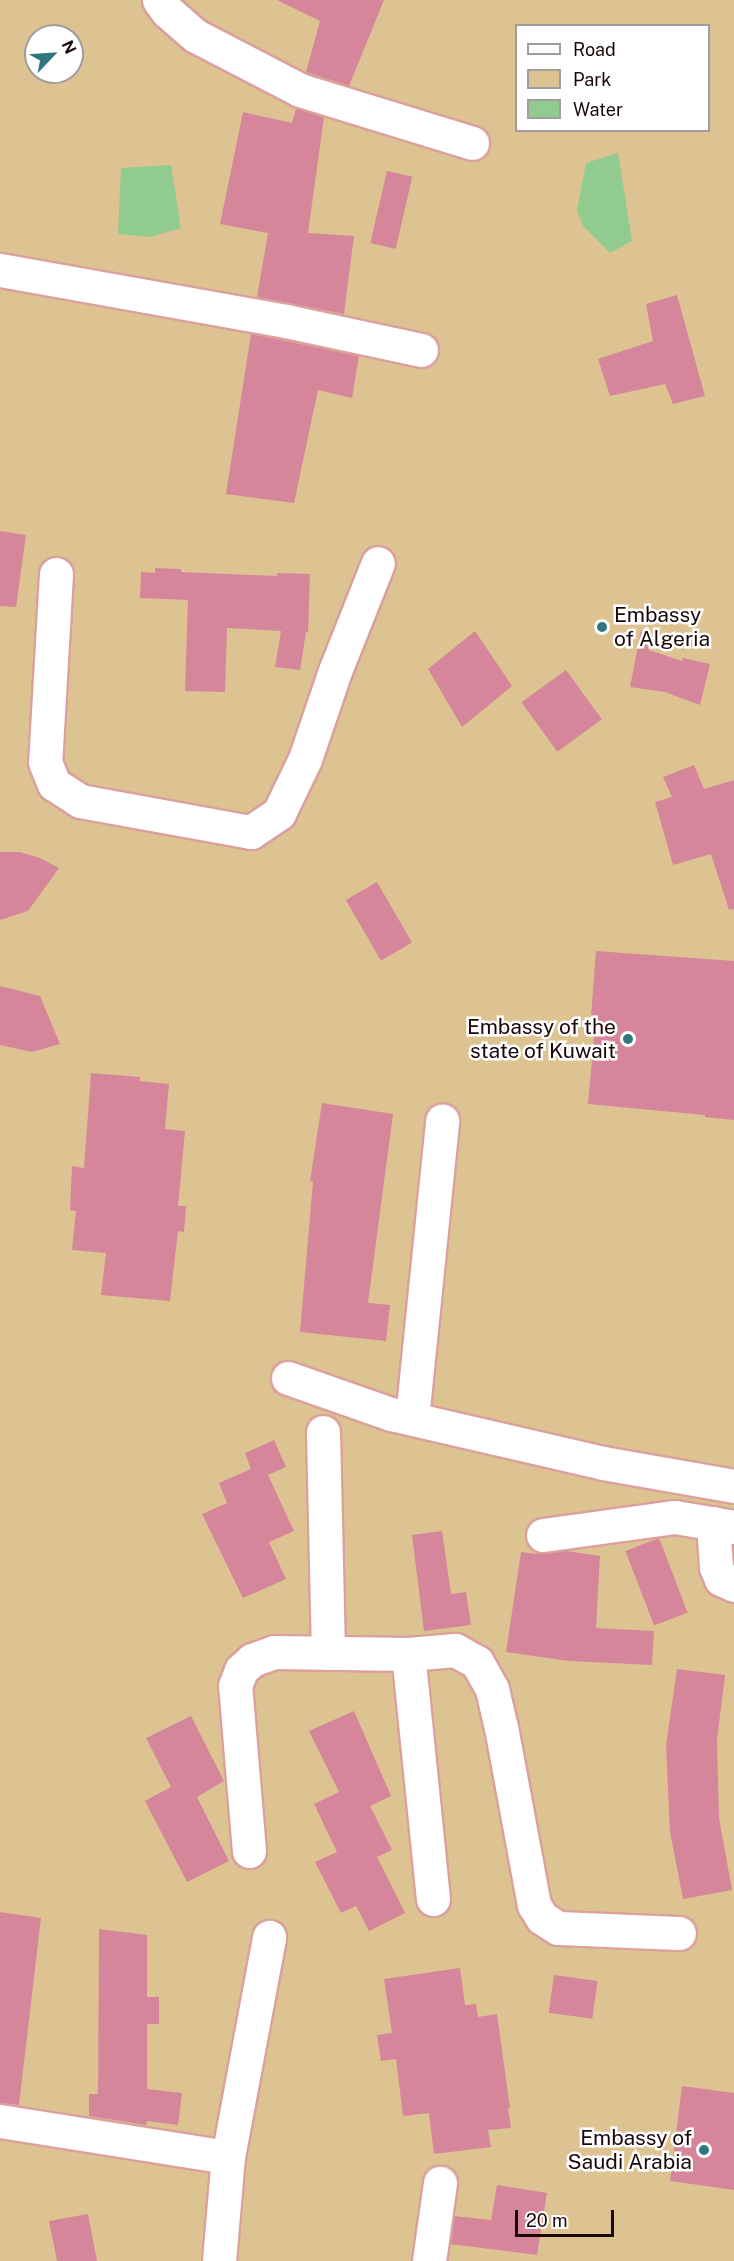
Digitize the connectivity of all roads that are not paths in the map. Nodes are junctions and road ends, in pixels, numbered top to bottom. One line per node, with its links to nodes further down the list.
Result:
1 (159, 0): 2 (street)
2 (472, 143)
3 (0, 270): 4 (street)
4 (421, 350)
5 (378, 563): 6 (street)
6 (56, 574)
7 (442, 1121): 9 (street)
8 (288, 1378): 9 (street)
9 (412, 1418): 11 (street)
10 (323, 1432): 15 (street)
11 (734, 1486)
12 (723, 1525): 13 (street); 14 (street)
13 (543, 1535)
14 (734, 1585)
15 (328, 1653): 16 (street); 17 (street)
16 (408, 1654): 18 (street); 19 (street)
17 (249, 1851)
18 (433, 1899)
19 (678, 1933)
20 (269, 1937): 22 (street)
21 (0, 2121): 22 (street)
22 (228, 2157): 24 (street)
23 (440, 2183): 25 (street)
24 (219, 2261)
25 (429, 2261)

